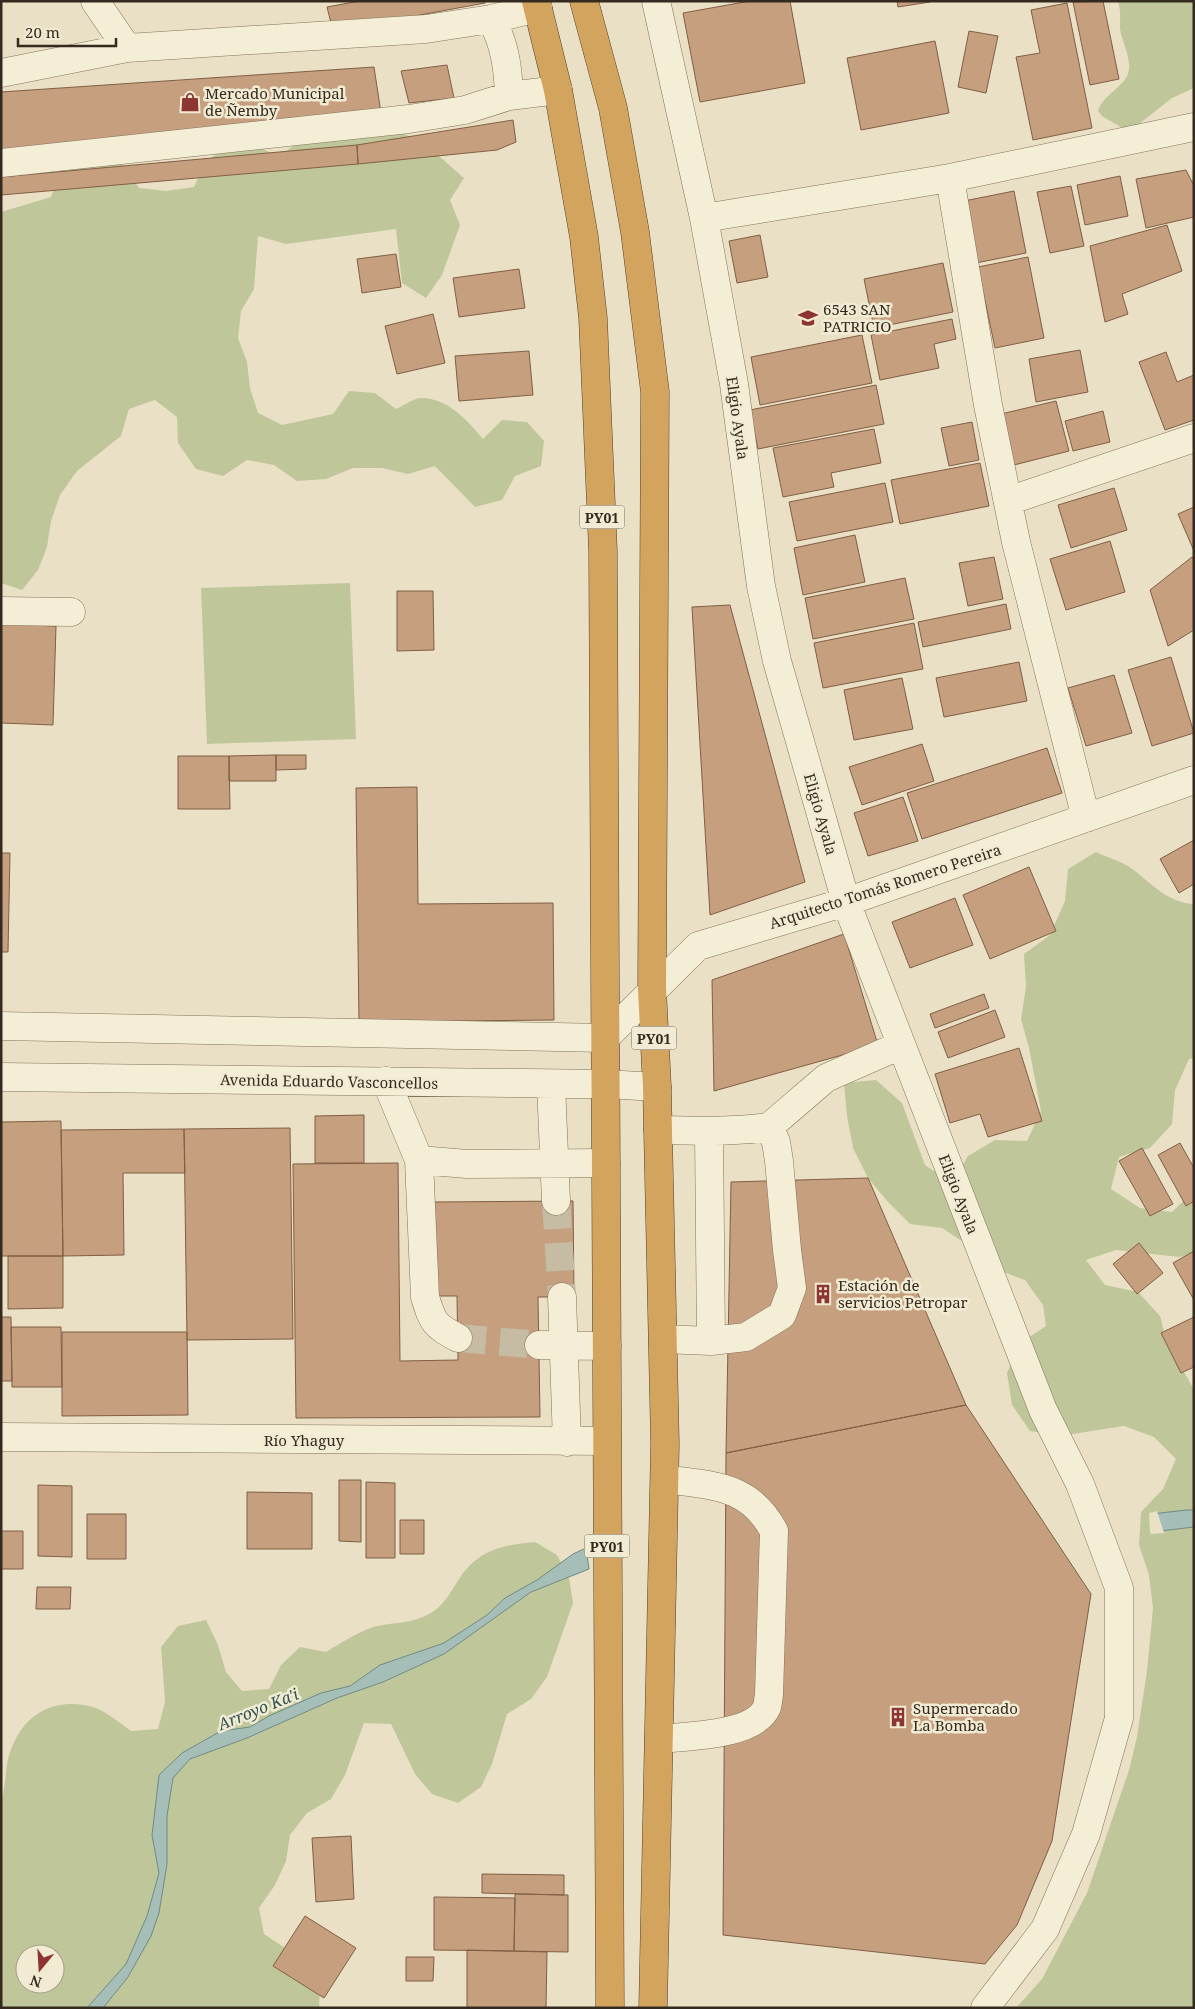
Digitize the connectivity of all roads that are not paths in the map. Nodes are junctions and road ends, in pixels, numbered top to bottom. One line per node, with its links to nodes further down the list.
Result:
1 (95, 1): 6 (street)
2 (584, 1): 21 (highway, PY01)
3 (656, 1): 13 (street, Eligio Ayala)
4 (537, 4): 5 (street); 8 (highway, PY01)
5 (491, 19): 6 (street); 9 (street)
6 (127, 48): 7 (street)
7 (1, 73)
8 (558, 90): 9 (street); 23 (highway, PY01)
9 (509, 96): 11 (street)
10 (1194, 126): 12 (street)
11 (1, 163)
12 (950, 178): 13 (street); 15 (street)
13 (704, 218): 20 (street, Eligio Ayala)
14 (1194, 438): 15 (street)
15 (1008, 501): 19 (street)
16 (1, 611): 17 (street)
17 (71, 612)
18 (1194, 780): 19 (street, Arquitecto Tomás Romero Pereira)
19 (1086, 818): 20 (street, Arquitecto Tomás Romero Pereira)
20 (846, 902): 21 (street, Arquitecto Tomás Romero Pereira); 24 (street, Eligio Ayala)
21 (652, 989): 23 (street, Arquitecto Tomás Romero Pereira); 29 (highway, PY01)
22 (1, 1026): 23 (street)
23 (605, 1038): 28 (highway, PY01)
24 (901, 1045): 30 (street); 50 (street, Eligio Ayala)
25 (1, 1077): 26 (street, Avenida Eduardo Vasconcellos)
26 (386, 1082): 27 (street, Avenida Eduardo Vasconcellos); 33 (street)
27 (551, 1084): 28 (street, Avenida Eduardo Vasconcellos); 35 (street)
28 (605, 1084): 29 (street, Avenida Eduardo Vasconcellos); 34 (highway, PY01)
29 (657, 1087): 31 (highway, PY01)
30 (769, 1126): 32 (street); 40 (street)
31 (658, 1130): 32 (street); 39 (highway, PY01)
32 (709, 1132): 40 (street)
33 (419, 1160): 35 (street); 38 (street)
34 (606, 1163): 35 (street); 42 (highway, PY01)
35 (555, 1164): 36 (street)
36 (556, 1201)
37 (562, 1297): 41 (street)
38 (458, 1338)
39 (663, 1339): 40 (street); 46 (highway, PY01)
40 (711, 1341)
41 (552, 1345): 42 (street); 45 (street)
42 (606, 1346): 44 (highway, PY01)
43 (1, 1437): 45 (street, Río Yhaguy)
44 (607, 1441): 45 (street, Río Yhaguy); 48 (highway, PY01)
45 (567, 1442)
46 (665, 1479): 47 (highway, PY01); 47 (street)
47 (659, 1739): 49 (highway, PY01)
48 (610, 2008)
49 (653, 2008)
50 (985, 2008)

